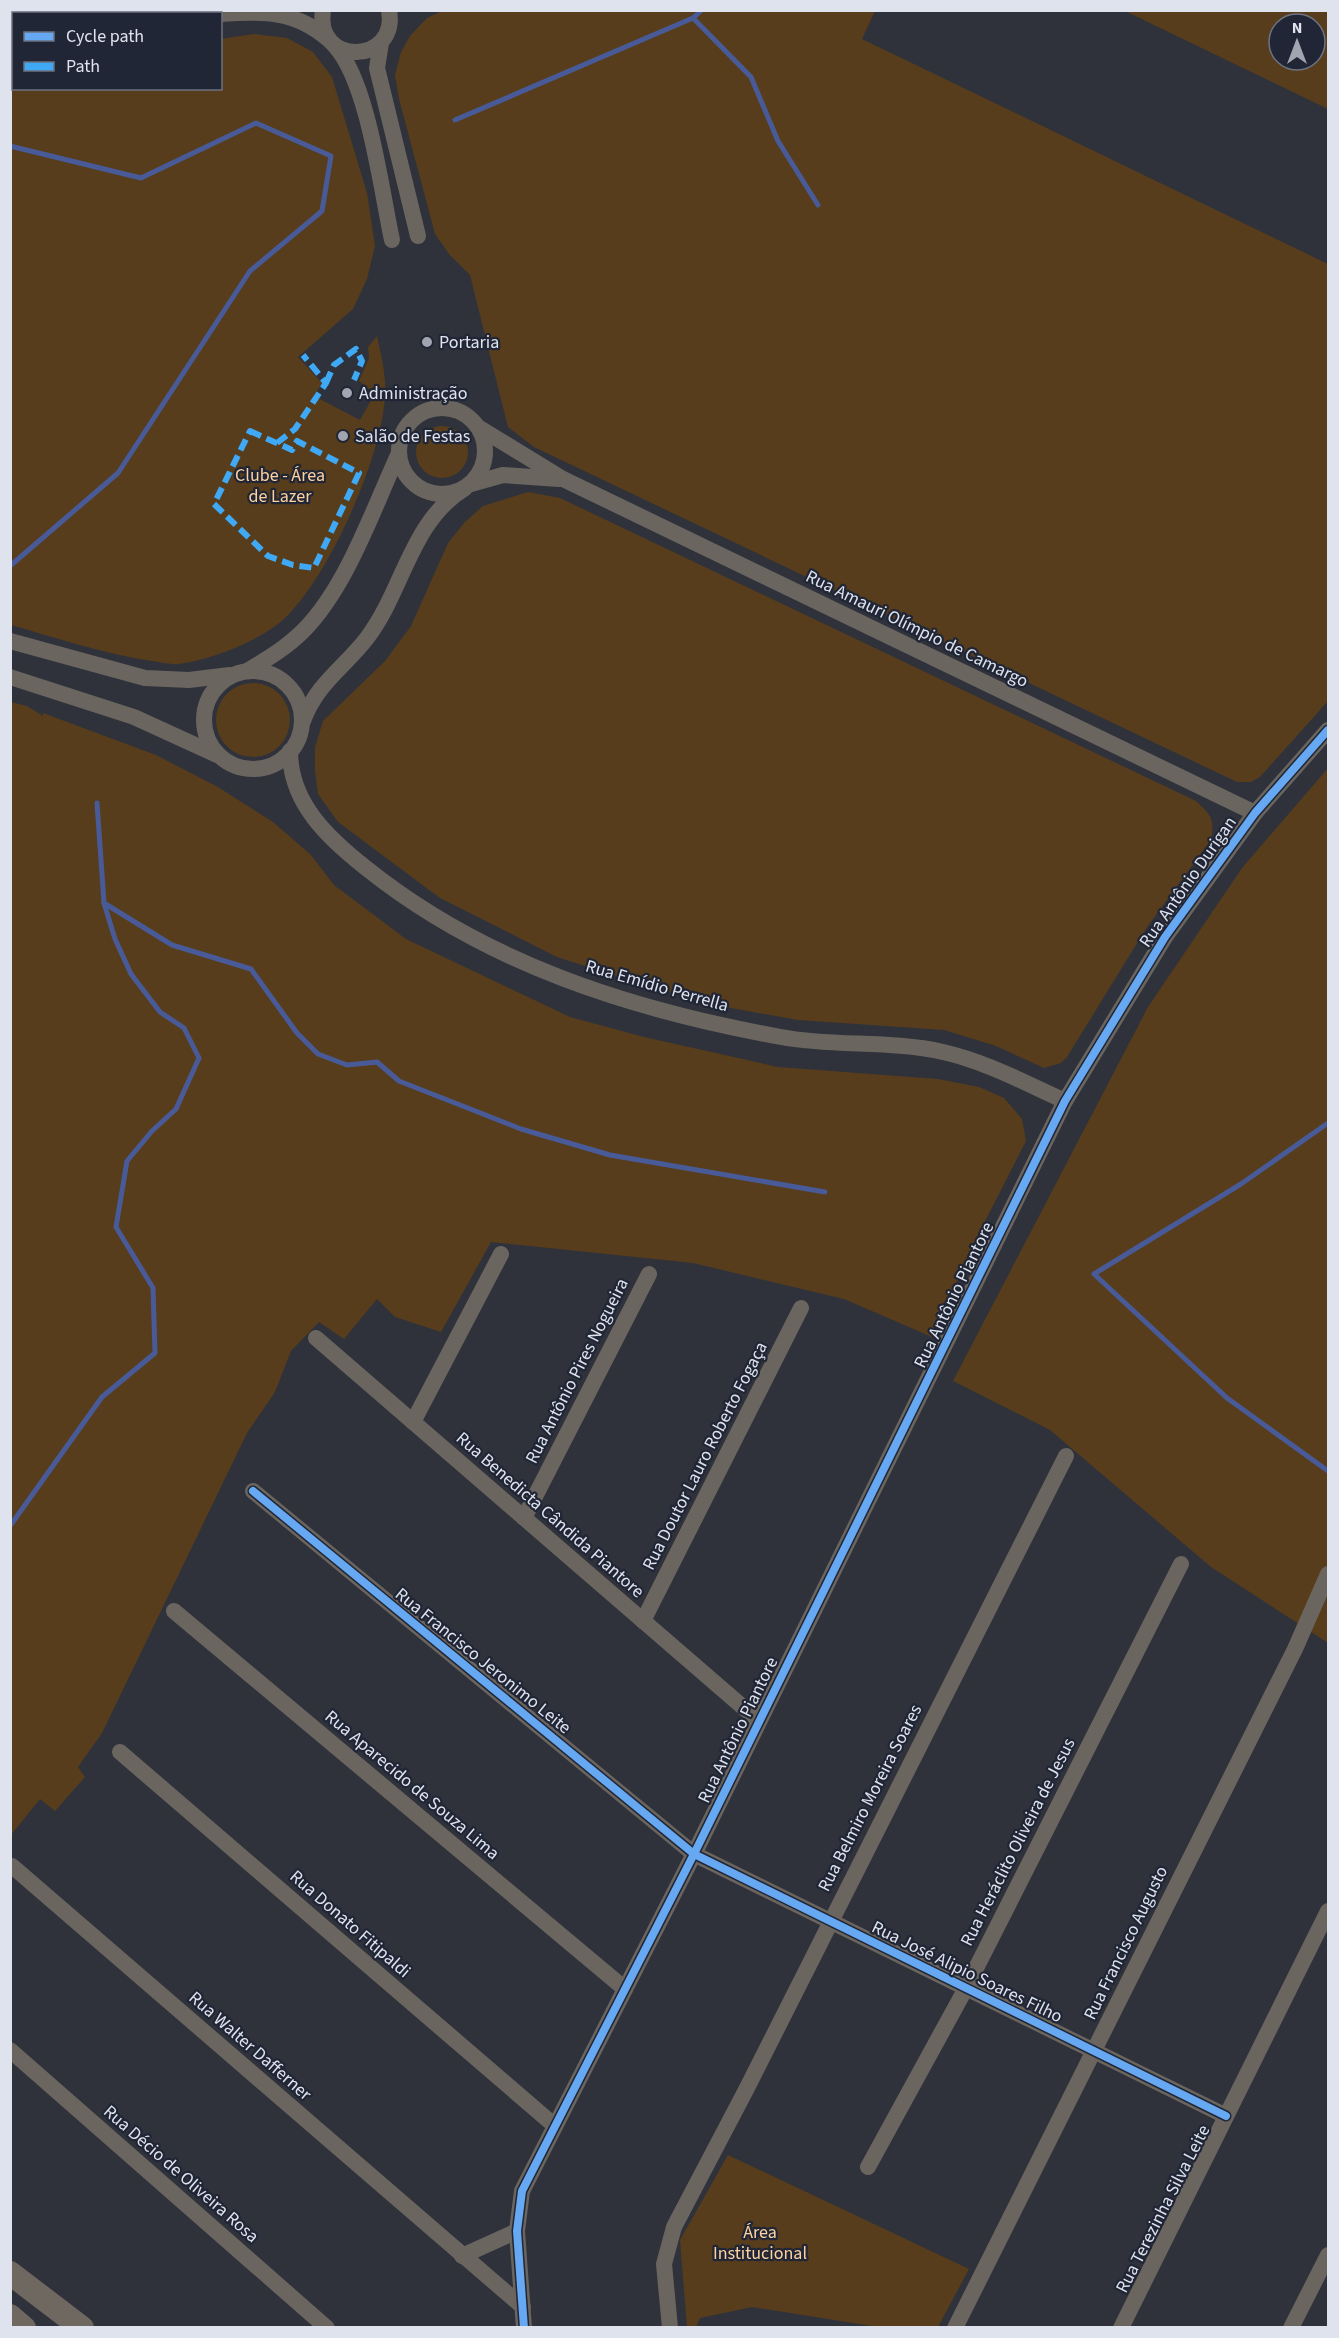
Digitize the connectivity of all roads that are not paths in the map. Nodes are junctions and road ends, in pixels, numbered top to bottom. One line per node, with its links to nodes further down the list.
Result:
1 (323, 10): 4 (street)
2 (222, 14): 4 (street)
3 (392, 15): 5 (street)
4 (331, 42): 5 (street); 7 (street)
5 (381, 42): 6 (street)
6 (418, 236)
7 (392, 240)
8 (478, 428): 9 (street); 10 (street, Rua Amauri Olímpio de Camargo); 11 (street)
9 (399, 453): 11 (street); 13 (street)
10 (563, 479): 11 (street, Rua Amauri Olímpio de Camargo); 19 (street, Rua Amauri Olímpio de Camargo)
11 (467, 486): 15 (street)
12 (10, 641): 13 (street)
13 (242, 672): 15 (street); 18 (street)
14 (10, 677): 18 (street)
15 (301, 728): 17 (street)
16 (1329, 730): 19 (street, Rua Antônio Durigan)
17 (290, 751): 18 (street); 20 (street, Rua Emídio Perrella)
18 (223, 759)
19 (1255, 813): 20 (street, Rua Antônio Durigan)
20 (1065, 1101): 21 (street, Rua Antônio Durigan)
21 (1037, 1157): 34 (street, Rua Antônio Piantore)
22 (501, 1254): 26 (street)
23 (649, 1274): 29 (street, Rua Antônio Pires Nogueira)
24 (801, 1308): 33 (street, Rua Doutor Lauro Roberto Fogaça)
25 (316, 1338): 26 (street, Rua Benedicta Cândida Piantore)
26 (413, 1422): 29 (street, Rua Benedicta Cândida Piantore)
27 (1066, 1456): 39 (street, Rua Belmiro Moreira Soares)
28 (253, 1491): 36 (street, Rua Francisco Jeronimo Leite)
29 (524, 1518): 33 (street, Rua Benedicta Cândida Piantore)
30 (1181, 1564): 40 (street, Rua Heráclito Oliveira de Jesus)
31 (1329, 1574): 43 (street, Rua Francisco Augusto)
32 (174, 1611): 41 (street, Rua Aparecido de Souza Lima)
33 (643, 1621): 34 (street, Rua Benedicta Cândida Piantore)
34 (759, 1721): 36 (street, Rua Antônio Piantore)
35 (120, 1752): 45 (street, Rua Donato Fitipaldi)
36 (694, 1854): 39 (street, Rua José Alipio Soares Filho); 41 (street, Rua Antônio Piantore)
37 (12, 1866): 49 (street, Rua Walter Dafferner)
38 (1329, 1911): 44 (street, Rua Terezinha Silva Leite)
39 (830, 1921): 40 (street, Rua José Alipio Soares Filho); 57 (street, Rua Belmiro Moreira Soares)
40 (966, 1988): 43 (street, Rua José Alipio Soares Filho); 46 (street, Rua Heráclito Oliveira de Jesus)
41 (625, 1989): 45 (street, Rua Antônio Piantore)
42 (10, 2050): 55 (street, Rua Décio de Oliveira Rosa)
43 (1094, 2051): 44 (street, Rua José Alipio Soares Filho); 58 (street, Rua Francisco Augusto)
44 (1226, 2116): 59 (street, Rua Terezinha Silva Leite)
45 (555, 2126): 47 (street, Rua Antônio Piantore)
46 (868, 2167)
47 (517, 2231): 49 (street); 51 (street, Rua Antônio Piantore)
48 (1329, 2255): 60 (street)
49 (462, 2256): 51 (street, Rua Walter Dafferner)
50 (10, 2273): 54 (main road)
51 (523, 2307): 56 (street, Rua Antônio Piantore)
52 (10, 2316): 53 (main road)
53 (24, 2328)
54 (82, 2328)
55 (327, 2328)
56 (524, 2328)
57 (670, 2328)
58 (955, 2328)
59 (1121, 2328)
60 (1291, 2328)

